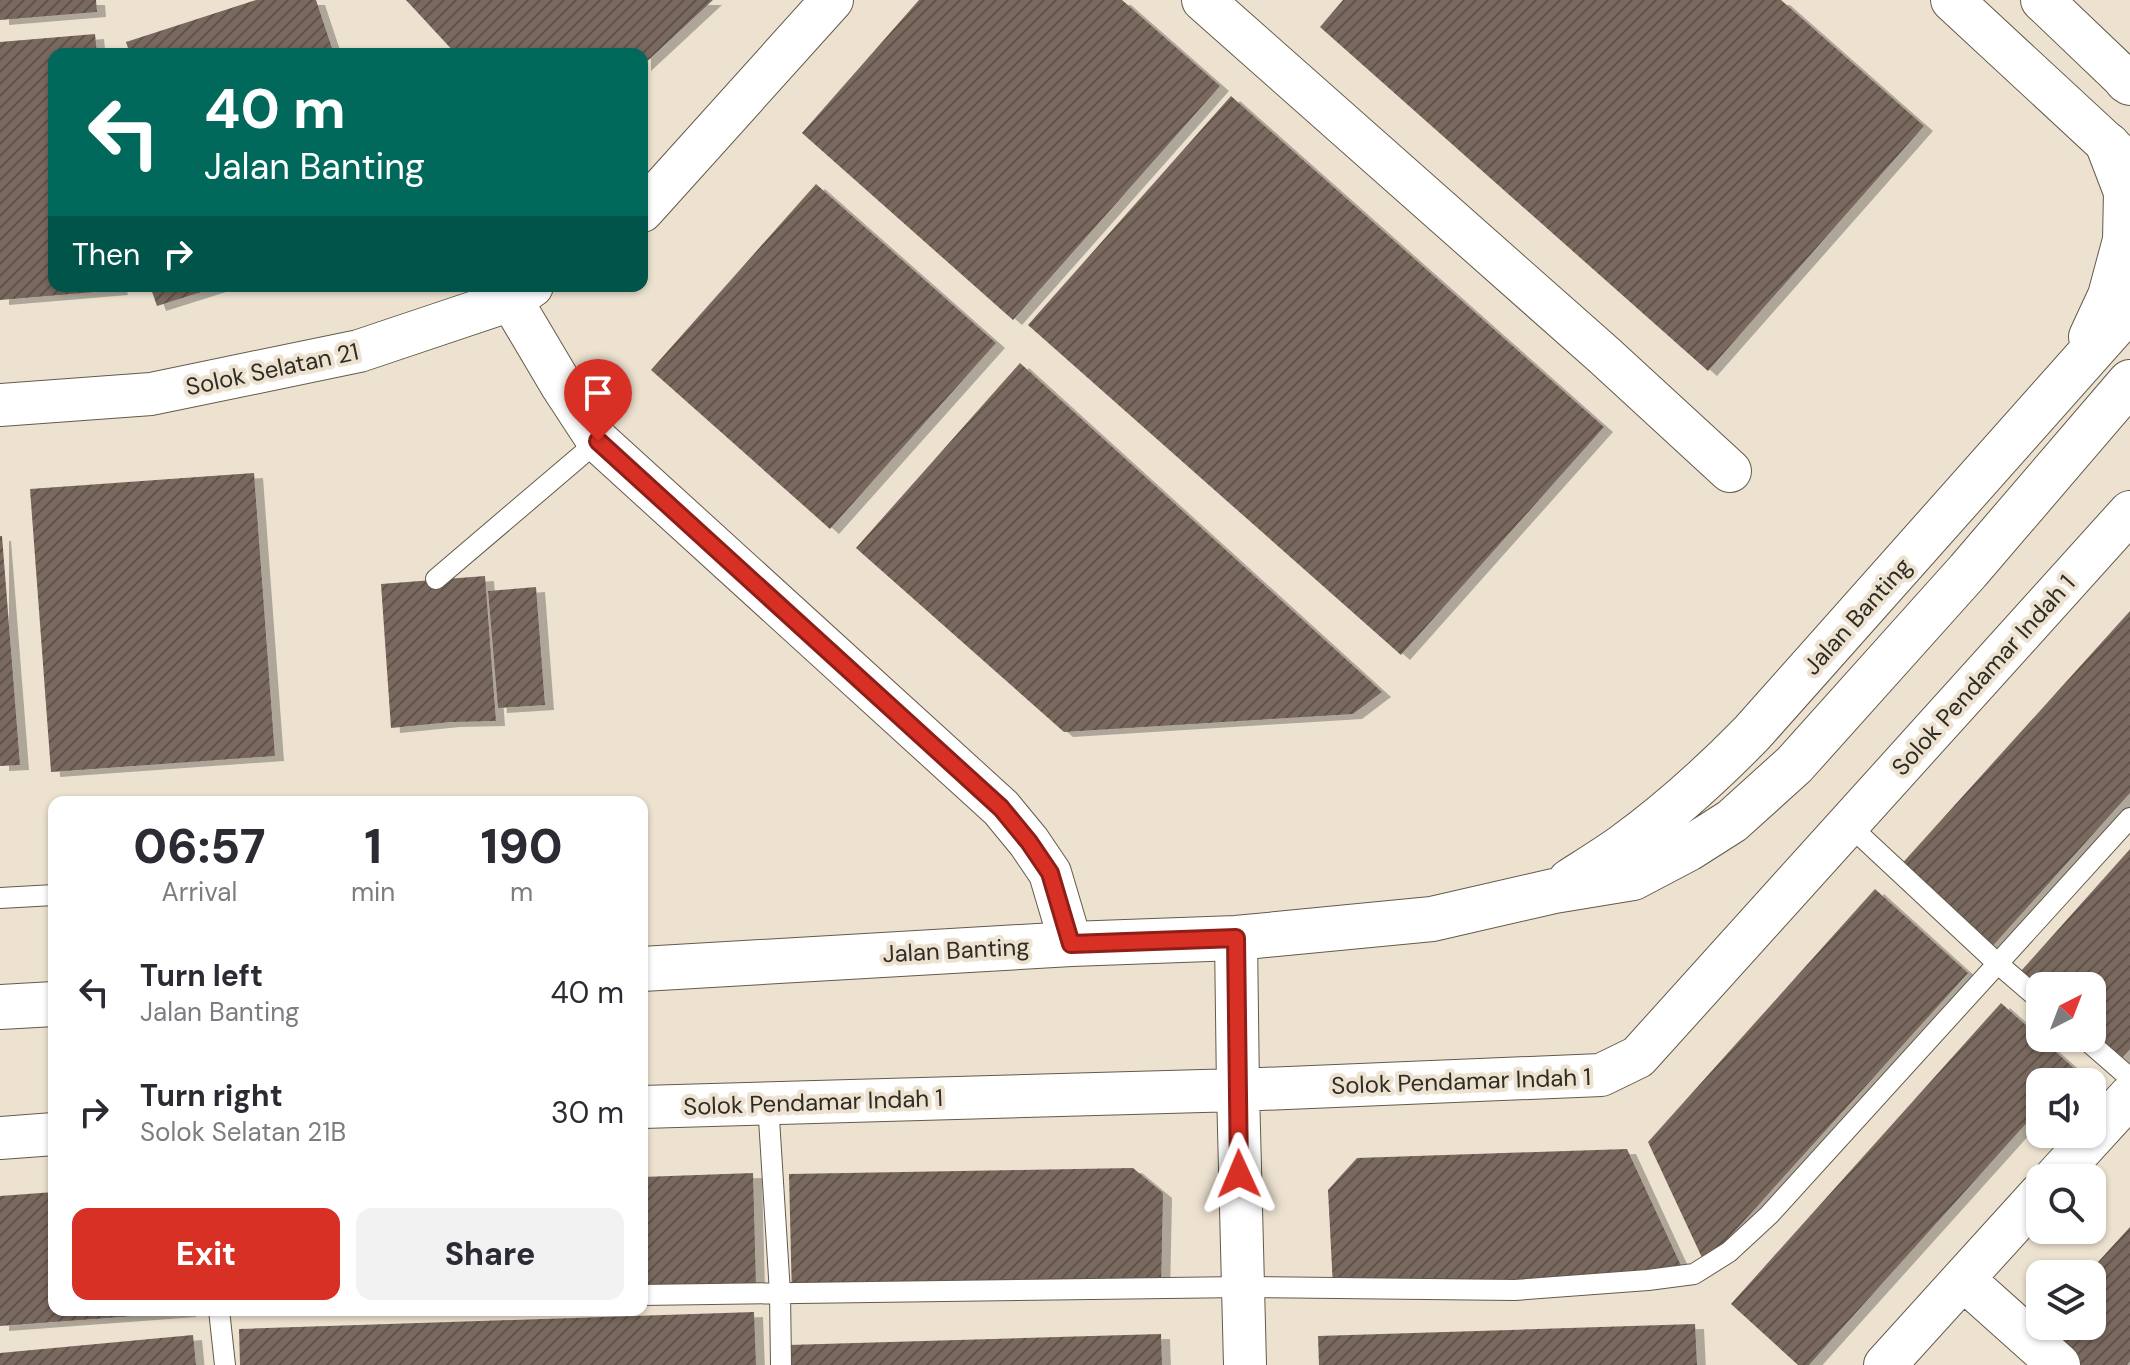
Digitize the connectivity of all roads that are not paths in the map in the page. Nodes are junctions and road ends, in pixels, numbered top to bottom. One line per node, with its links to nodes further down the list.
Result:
1 (832, 0): 7 (street)
2 (1203, 0): 14 (street)
3 (1952, 0): 6 (street)
4 (2042, 0): 5 (street)
5 (2129, 82)
6 (2119, 155): 10 (main road)
7 (648, 204)
8 (521, 293): 12 (street, Solok Selatan 21); 13 (street)
9 (2130, 308): 10 (main road, Jalan Banting)
10 (2074, 372): 19 (main road, Jalan Banting)
11 (2130, 382): 19 (main road, Jalan Banting)
12 (0, 405)
13 (598, 441): 16 (lane); 23 (street)
14 (1730, 471)
15 (2130, 512): 18 (street, Solok Pendamar Indah 1)
16 (436, 579)
17 (2130, 818): 24 (lane)
18 (1848, 824): 24 (lane); 31 (street, Solok Pendamar Indah 1)
19 (1554, 891): 22 (main road, Jalan Banting)
20 (48, 895): 21 (lane)
21 (0, 898)
22 (1236, 938): 23 (main road, Jalan Banting); 31 (street)
23 (1071, 944): 25 (main road, Jalan Banting)
24 (1997, 963): 26 (lane); 40 (lane)
25 (648, 969)
26 (2026, 988)
27 (48, 1004): 28 (main road)
28 (0, 1007)
29 (2100, 1052): 30 (lane)
30 (2130, 1078)
31 (1238, 1090): 33 (street, Solok Pendamar Indah 1); 40 (street)
32 (2130, 1096): 37 (street)
33 (768, 1103): 34 (street, Solok Pendamar Indah 1); 41 (lane)
34 (648, 1107)
35 (48, 1134): 36 (street)
36 (0, 1138)
37 (2068, 1164)
38 (2026, 1209): 39 (street)
39 (1963, 1279): 47 (street); 48 (street)
40 (1242, 1287): 41 (lane); 46 (street)
41 (780, 1293): 42 (lane); 45 (lane)
42 (648, 1295)
43 (220, 1316): 44 (lane)
44 (225, 1365)
45 (781, 1365)
46 (1245, 1365)
47 (1885, 1365)
48 (2059, 1365)

